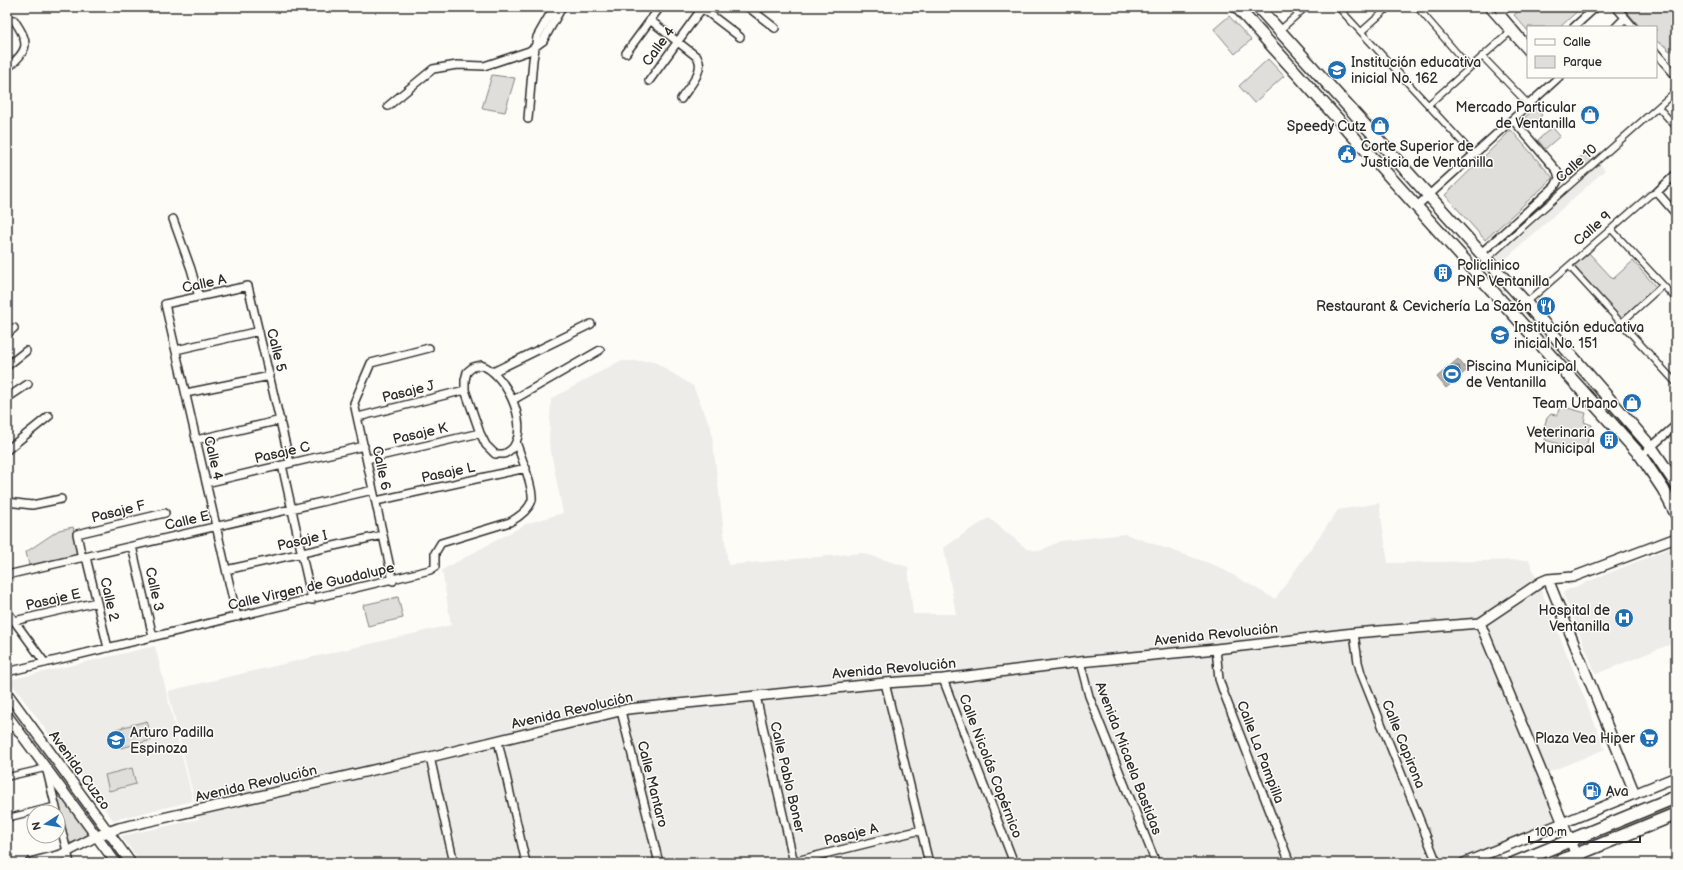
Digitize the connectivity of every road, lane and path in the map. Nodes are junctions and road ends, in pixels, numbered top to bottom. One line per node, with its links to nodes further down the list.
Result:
1 (554, 7): 29 (street)
2 (562, 7): 29 (street)
3 (660, 7): 18 (street)
4 (748, 7): 22 (street)
5 (1237, 7): 46 (main road)
6 (1258, 7): 23 (main road)
7 (1306, 7): 23 (street)
8 (1338, 7): 24 (street)
9 (1389, 7): 24 (street)
10 (1417, 7): 34 (street)
11 (1487, 7): 25 (street)
12 (1507, 7): 28 (street)
13 (1596, 7): 19 (street)
14 (1616, 7): 16 (street)
15 (702, 8): 26 (street); 27 (street, Calle 4)
16 (1626, 18): 20 (street); 21 (street)
17 (14, 20): 35 (street)
18 (650, 20): 27 (street); 31 (street)
19 (1575, 26)
20 (1617, 26)
21 (1632, 26)
22 (775, 28)
23 (1279, 31): 41 (main road)
24 (1361, 32): 42 (street)
25 (1510, 32): 30 (street); 33 (street)
26 (740, 37)
27 (677, 42): 38 (street, Calle 4); 40 (street)
28 (1527, 45)
29 (535, 47): 44 (street); 47 (street)
30 (1527, 52)
31 (626, 53)
32 (1657, 54): 36 (street)
33 (1482, 56): 34 (street); 43 (street)
34 (1469, 67): 42 (street)
35 (7, 69)
36 (1676, 76)
37 (1554, 79): 43 (street)
38 (649, 81)
39 (1676, 91): 45 (street, Calle 10)
40 (681, 99)
41 (1342, 101): 46 (main road); 53 (main road)
42 (1428, 105): 50 (street)
43 (1529, 105): 48 (street)
44 (388, 106)
45 (1658, 107): 49 (street); 59 (street, Calle 10)
46 (1331, 112): 54 (main road)
47 (528, 119)
48 (1513, 120): 50 (street); 58 (street, Calle 10)
49 (1676, 127)
50 (1474, 155): 53 (street)
51 (1676, 174): 52 (street, Calle 9)
52 (1657, 192): 55 (street); 57 (street, Calle 9)
53 (1428, 196): 54 (street); 58 (main road)
54 (1417, 206): 95 (main road)
55 (1676, 214)
56 (173, 219): 63 (street)
57 (1611, 229): 60 (street, Calle 9); 61 (street)
58 (1480, 254): 65 (main road)
59 (1492, 254)
60 (1569, 266): 65 (street, Calle 9); 67 (street)
61 (1663, 285): 64 (street); 67 (street)
62 (248, 286): 63 (street, Calle A); 70 (street, Calle 5)
63 (199, 297): 66 (street, Calle A)
64 (1676, 299)
65 (1526, 303): 93 (main road)
66 (165, 304): 73 (street, Calle 4)
67 (1621, 323): 80 (street)
68 (591, 324): 77 (street)
69 (14, 328): 71 (street)
70 (259, 331): 73 (street); 78 (street, Calle 5)
71 (7, 334)
72 (429, 348): 86 (street, Calle 6)
73 (176, 350): 82 (street, Calle 4)
74 (600, 350): 84 (street)
75 (26, 351): 76 (street)
76 (7, 366)
77 (493, 372): 81 (street); 84 (street)
78 (270, 376): 82 (street); 87 (street, Calle 5)
79 (28, 384): 83 (street)
80 (1676, 384)
81 (465, 390): 86 (street, Pasaje J); 89 (street)
82 (186, 393): 90 (street, Calle 4)
83 (7, 398)
84 (513, 400): 91 (street)
85 (49, 416): 94 (street)
86 (358, 416): 92 (street, Calle 6)
87 (281, 420): 90 (street); 97 (street, Calle 5)
88 (1676, 425): 93 (street)
89 (480, 433): 91 (street); 96 (street, Pasaje K)
90 (196, 440): 100 (street, Calle 4)
91 (516, 442): 99 (street, Calle Virgen de Guadalupe)
92 (364, 446): 96 (street, Calle 6); 97 (street, Pasaje C)
93 (1651, 447): 95 (street); 101 (main road)
94 (7, 450)
95 (1641, 456): 108 (main road)
96 (367, 459): 102 (street, Calle 6)
97 (290, 463): 98 (street, Pasaje C)
98 (282, 465): 100 (street, Pasaje C); 106 (street)
99 (526, 468): 104 (street, Pasaje L); 119 (street, Calle Virgen de Guadalupe)
100 (206, 483): 109 (street, Calle 4)
101 (1676, 484)
102 (373, 490): 104 (street, Calle 6); 106 (street, Calle E)
103 (61, 499): 105 (street)
104 (376, 501): 111 (street, Calle 6)
105 (7, 502)
106 (291, 509): 109 (street, Calle E); 114 (street)
107 (165, 513): 110 (street, Pasaje F)
108 (1676, 514)
109 (216, 526): 113 (street, Calle E); 116 (street, Calle 4)
110 (77, 534): 115 (street, Calle 2)
111 (383, 535): 114 (street, Pasaje I); 119 (street, Calle 6)
112 (1676, 538): 118 (street, Avenida Revolución)
113 (132, 546): 115 (street, Calle E); 127 (street, Calle 3)
114 (301, 554): 116 (street, Pasaje I); 120 (street)
115 (84, 557): 117 (street, Calle E); 121 (street, Calle 2)
116 (226, 570): 123 (street, Calle 4)
117 (7, 575)
118 (1548, 579): 125 (street, Avenida Revolución); 147 (street)
119 (393, 580): 120 (street, Calle Virgen de Guadalupe)
120 (312, 600): 123 (street, Calle Virgen de Guadalupe)
121 (97, 602): 124 (street, Pasaje E); 128 (street, Calle 2)
122 (7, 611): 124 (street)
123 (237, 618): 127 (street, Calle Virgen de Guadalupe)
124 (14, 621): 131 (street)
125 (1480, 623): 126 (street, Avenida Revolución); 154 (street)
126 (1354, 633): 129 (street, Avenida Revolución); 174 (street, Calle Capirona)
127 (153, 637): 128 (street, Calle Virgen de Guadalupe)
128 (108, 648): 131 (street, Calle Virgen de Guadalupe)
129 (1216, 649): 130 (street, Avenida Revolución); 173 (street, Calle La Pampilla)
130 (1080, 662): 133 (street, Avenida Revolución); 172 (street, Avenida Micaela Bastidas)
131 (45, 663): 132 (street, Calle Virgen de Guadalupe)
132 (7, 672)
133 (943, 678): 134 (street, Avenida Revolución); 171 (street, Calle Nicolás Copérnico)
134 (885, 683): 136 (street, Avenida Revolución); 155 (street)
135 (7, 693): 156 (street, Avenida Cuzco)
136 (756, 696): 137 (street, Avenida Revolución); 162 (street, Calle Pablo Boner)
137 (622, 711): 141 (street, Avenida Revolución); 169 (street, Calle Mantaro)
138 (7, 715): 139 (street, Avenida Cuzco)
139 (15, 726): 140 (street); 143 (street, Avenida Cuzco)
140 (7, 731)
141 (498, 741): 142 (street, Avenida Revolución); 168 (street)
142 (430, 757): 156 (street, Avenida Revolución); 167 (street)
143 (46, 768): 144 (street); 150 (street); 157 (street, Avenida Cuzco)
144 (7, 777)
145 (1676, 777): 147 (street)
146 (1676, 793): 149 (main road)
147 (1635, 794): 154 (street)
148 (1676, 797): 149 (highway)
149 (1661, 803): 158 (highway)
150 (55, 804)
151 (1676, 814): 161 (highway)
152 (26, 815): 153 (street)
153 (7, 818)
154 (1564, 823): 158 (street); 175 (street)
155 (921, 830): 162 (street, Pasaje A); 170 (street)
156 (107, 832): 157 (street, Avenida Revolución); 166 (street, Avenida Cuzco)
157 (97, 836): 160 (street, Avenida Revolución); 165 (street, Avenida Cuzco)
158 (1571, 840): 161 (street); 176 (highway)
159 (65, 844): 160 (street)
160 (67, 853): 163 (street, Avenida Revolución); 164 (street)
161 (1576, 855): 177 (highway)
162 (792, 862)
163 (30, 863)
164 (70, 863)
165 (116, 863)
166 (131, 863)
167 (454, 863)
168 (526, 863)
169 (658, 863)
170 (929, 863)
171 (1014, 863)
172 (1156, 863)
173 (1290, 863)
174 (1438, 863)
175 (1464, 863)
176 (1515, 863)
177 (1556, 863)

